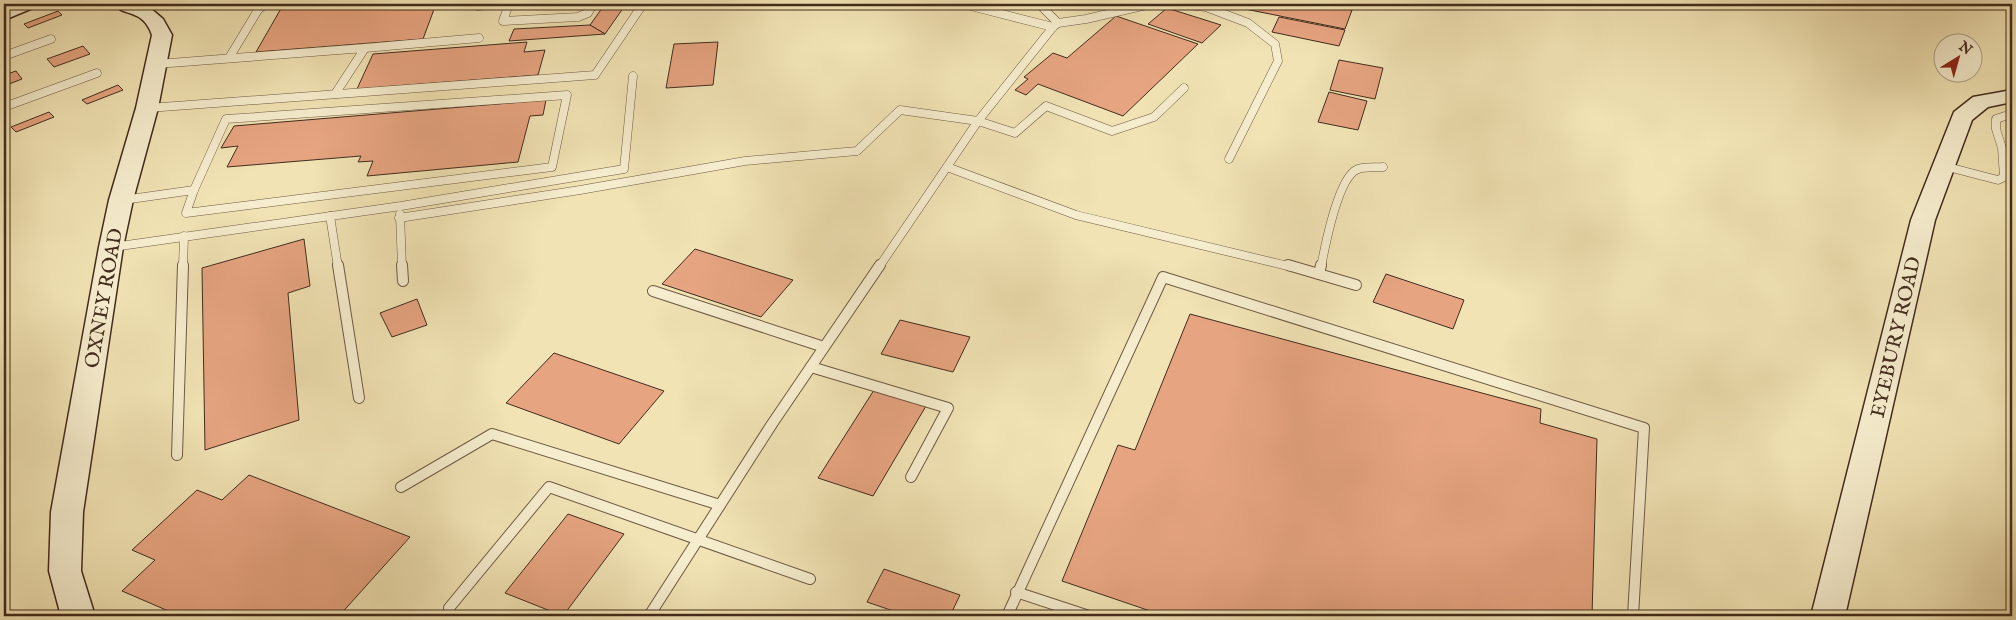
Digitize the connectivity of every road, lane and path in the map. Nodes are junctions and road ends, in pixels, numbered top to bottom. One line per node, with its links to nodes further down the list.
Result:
1 (26, 4): 14 (street)
2 (124, 4): 21 (street, OXNEY ROAD)
3 (265, 4): 20 (lane)
4 (509, 4): 5 (lane); 13 (lane)
5 (593, 4)
6 (643, 4): 25 (lane)
7 (963, 4): 15 (lane)
8 (1039, 4): 15 (lane)
9 (1062, 4): 10 (lane)
10 (1098, 4)
11 (1151, 4): 15 (lane)
12 (1176, 4): 31 (lane)
13 (477, 6)
14 (4, 14)
15 (1056, 25): 30 (lane)
16 (480, 38): 18 (lane)
17 (51, 39): 19 (lane)
18 (365, 48): 20 (lane); 25 (lane)
19 (4, 56)
20 (229, 58): 21 (lane)
21 (157, 64): 28 (street, OXNEY ROAD)
22 (97, 73): 27 (lane)
23 (634, 76): 37 (lane)
24 (1184, 88): 30 (lane)
25 (335, 94): 28 (lane)
26 (2012, 96): 32 (street, EYEBURY ROAD)
27 (4, 107)
28 (147, 108): 36 (street, OXNEY ROAD)
29 (2012, 118): 32 (lane)
30 (978, 121): 33 (lane); 39 (lane)
31 (1229, 159)
32 (1943, 166): 62 (street, EYEBURY ROAD)
33 (947, 167): 42 (lane); 46 (lane)
34 (1383, 167): 42 (lane)
35 (194, 190): 35 (lane); 36 (lane)
36 (121, 200): 41 (street, OXNEY ROAD)
37 (401, 206): 38 (lane); 39 (lane)
38 (330, 216): 40 (lane); 48 (lane)
39 (399, 218): 43 (lane)
40 (184, 236): 41 (lane); 49 (lane)
41 (111, 247): 57 (street, OXNEY ROAD)
42 (1319, 274): 44 (lane)
43 (403, 281)
44 (1356, 285)
45 (653, 290): 46 (lane)
46 (824, 347): 47 (lane)
47 (811, 366): 50 (lane); 52 (lane)
48 (359, 398)
49 (177, 455)
50 (911, 477)
51 (401, 486): 52 (lane)
52 (720, 505): 53 (lane)
53 (698, 540): 54 (lane); 56 (lane); 58 (lane)
54 (810, 579)
55 (1016, 592): 59 (lane); 60 (lane); 61 (lane)
56 (449, 608)
57 (78, 616)
58 (649, 616)
59 (1006, 616)
60 (1090, 616)
61 (1634, 616)
62 (1828, 616)

